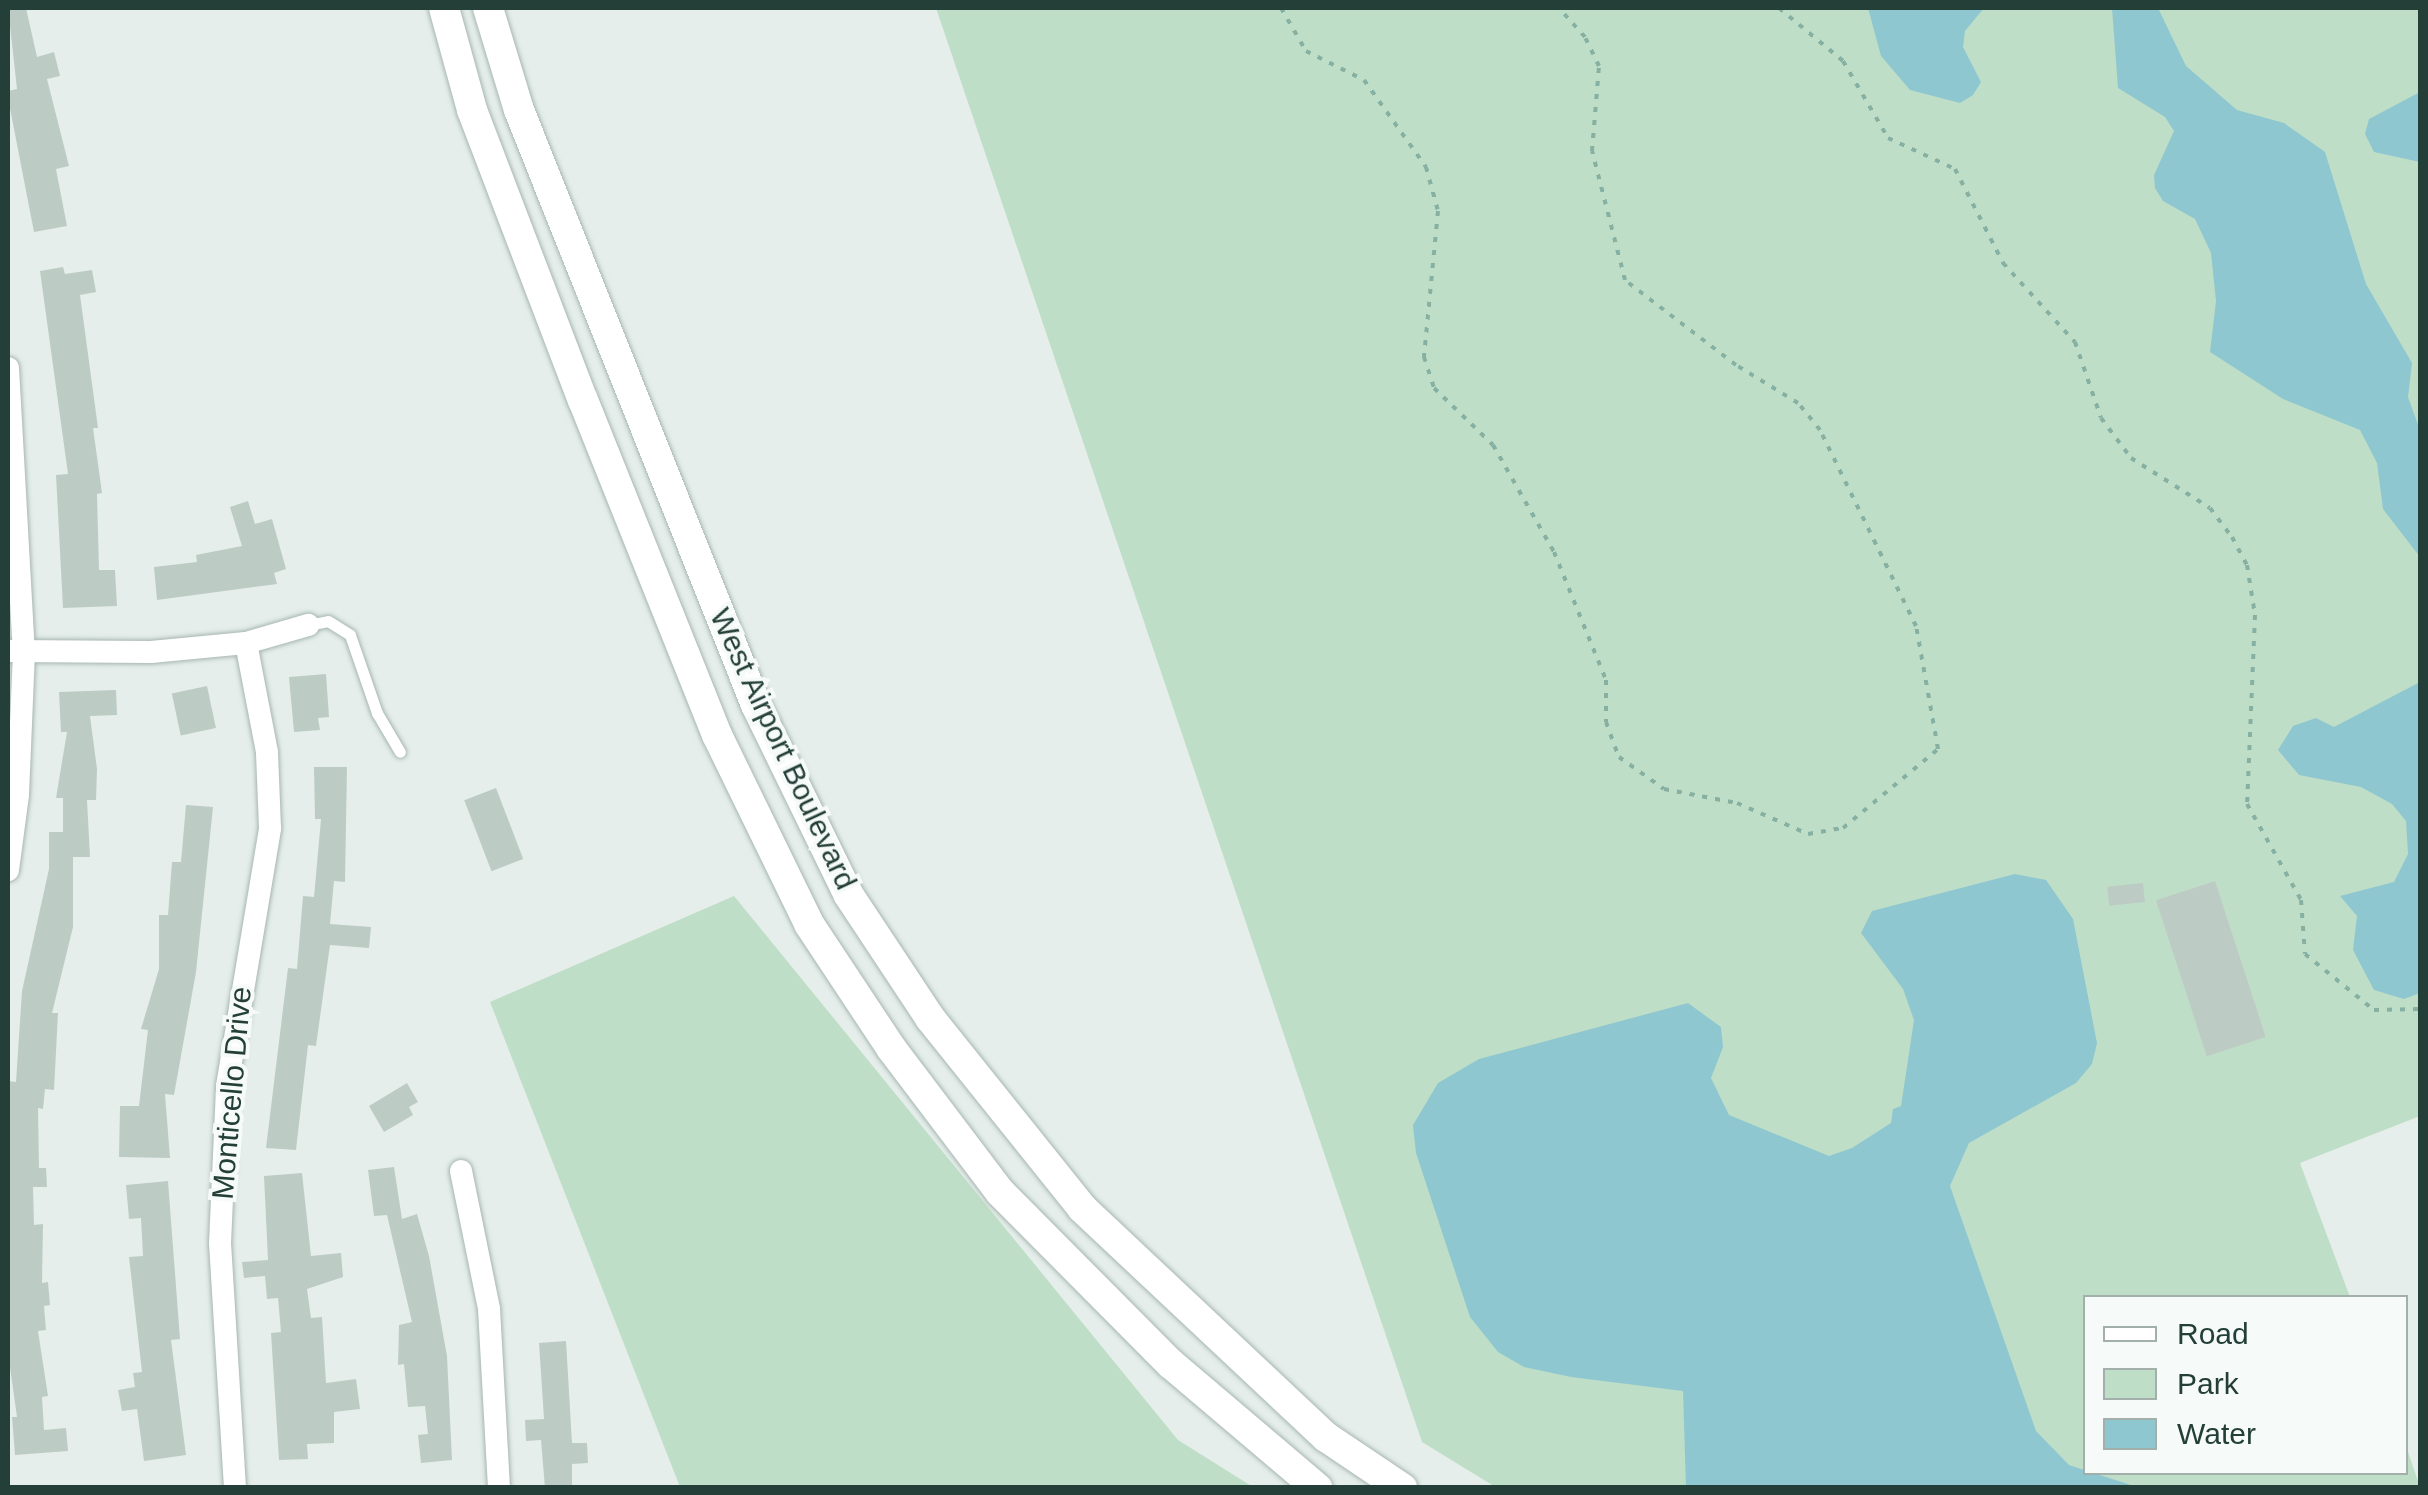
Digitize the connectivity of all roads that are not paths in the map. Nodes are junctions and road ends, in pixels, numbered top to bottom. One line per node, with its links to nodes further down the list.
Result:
1 (444, 8): 5 (main road, West Airport Boulevard)
2 (488, 8): 4 (main road, West Airport Boulevard)
3 (8, 368): 8 (street)
4 (627, 383): 5 (main road); 11 (main road, West Airport Boulevard)
5 (583, 400): 12 (main road, West Airport Boulevard)
6 (308, 625): 7 (street); 9 (lane)
7 (246, 644): 8 (street); 16 (street, Monticello Drive)
8 (16, 652): 10 (street)
9 (400, 752)
10 (8, 870)
11 (930, 1018): 12 (main road); 14 (main road, West Airport Boulevard)
12 (891, 1048): 15 (main road, West Airport Boulevard)
13 (462, 1172): 17 (street)
14 (1203, 1328): 15 (main road); 19 (main road, West Airport Boulevard)
15 (1171, 1364): 18 (main road, West Airport Boulevard)
16 (235, 1488)
17 (499, 1488)
18 (1317, 1488)
19 (1402, 1488)

